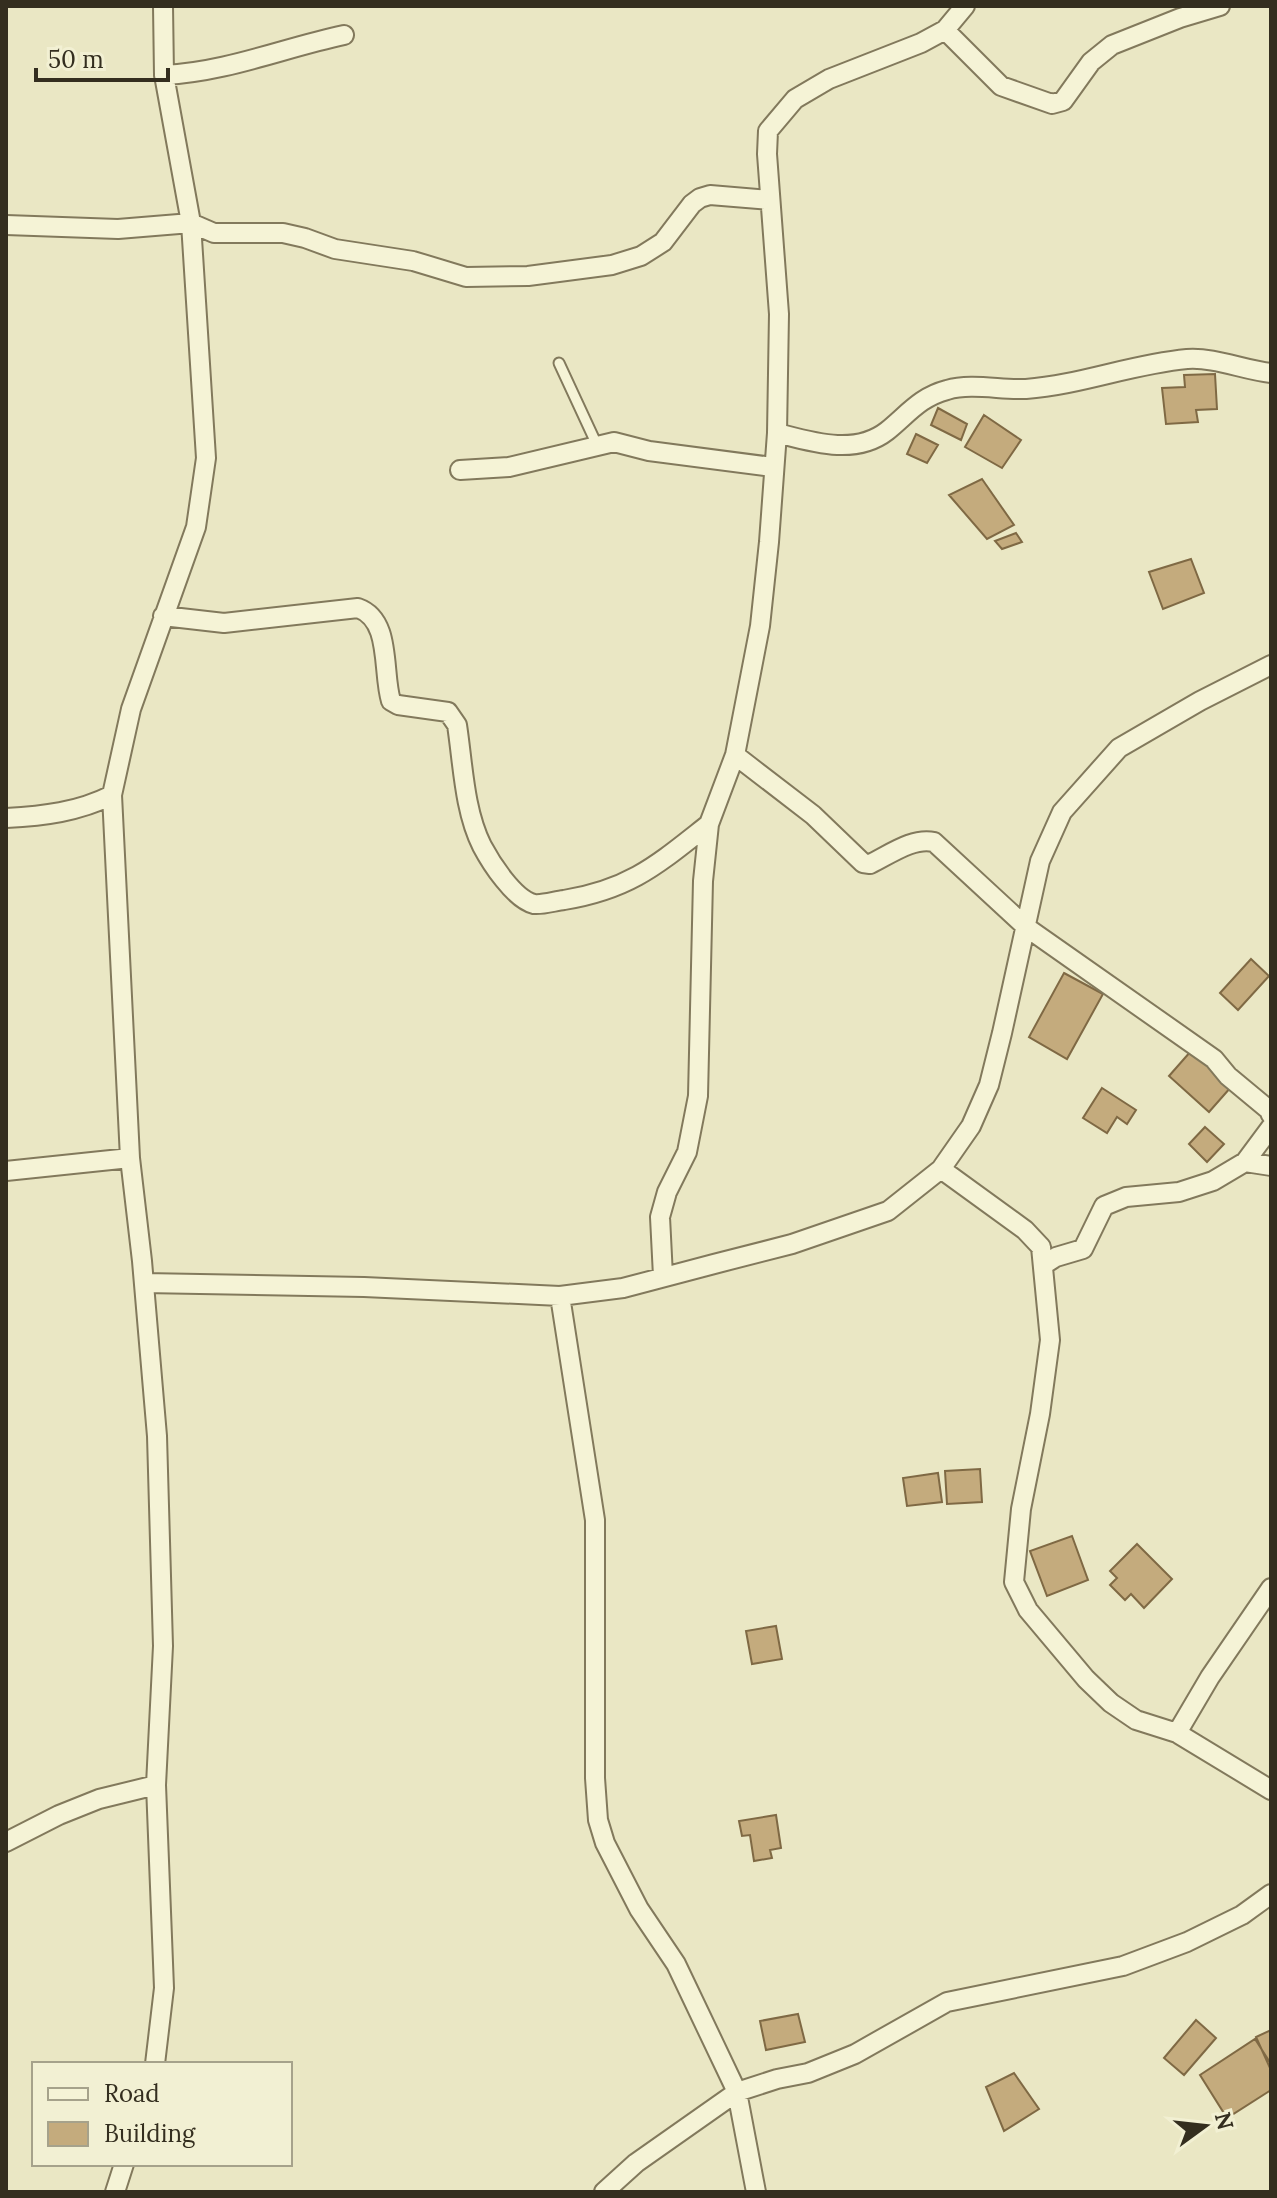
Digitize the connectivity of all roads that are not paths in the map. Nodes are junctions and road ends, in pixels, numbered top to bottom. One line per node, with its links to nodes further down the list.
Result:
1 (163, 6): 6 (street)
2 (965, 6): 4 (street)
3 (1220, 6): 4 (street)
4 (945, 30): 7 (street)
5 (344, 35): 6 (street)
6 (164, 75): 8 (street)
7 (770, 200): 8 (street); 12 (street)
8 (191, 223): 9 (street); 16 (street)
9 (6, 225)
10 (559, 363): 13 (lane)
11 (1271, 373): 12 (street)
12 (777, 433): 14 (street)
13 (597, 445): 14 (street); 15 (street)
14 (772, 467): 18 (street)
15 (460, 470)
16 (163, 616): 19 (street); 21 (street)
17 (1271, 665): 22 (street)
18 (735, 755): 21 (street); 22 (street)
19 (112, 795): 20 (street); 25 (street)
20 (6, 818)
21 (709, 824): 31 (street)
22 (1026, 927): 23 (street); 28 (street)
23 (1271, 1115)
24 (1271, 1127): 26 (street)
25 (130, 1158): 29 (street); 32 (street)
26 (1245, 1162): 27 (street); 30 (street)
27 (1271, 1166)
28 (941, 1169): 30 (street); 31 (street)
29 (6, 1171)
30 (1045, 1264): 35 (street)
31 (663, 1276): 33 (street)
32 (144, 1283): 33 (street); 36 (street)
33 (560, 1296): 41 (street)
34 (1271, 1588): 35 (street)
35 (1177, 1733): 37 (street)
36 (156, 1785): 38 (street); 40 (street)
37 (1271, 1790)
38 (6, 1842)
39 (1271, 1894): 41 (street)
40 (155, 2062)
41 (737, 2092): 44 (street); 45 (street)
42 (123, 2166): 43 (street)
43 (115, 2192)
44 (604, 2192)
45 (756, 2192)

